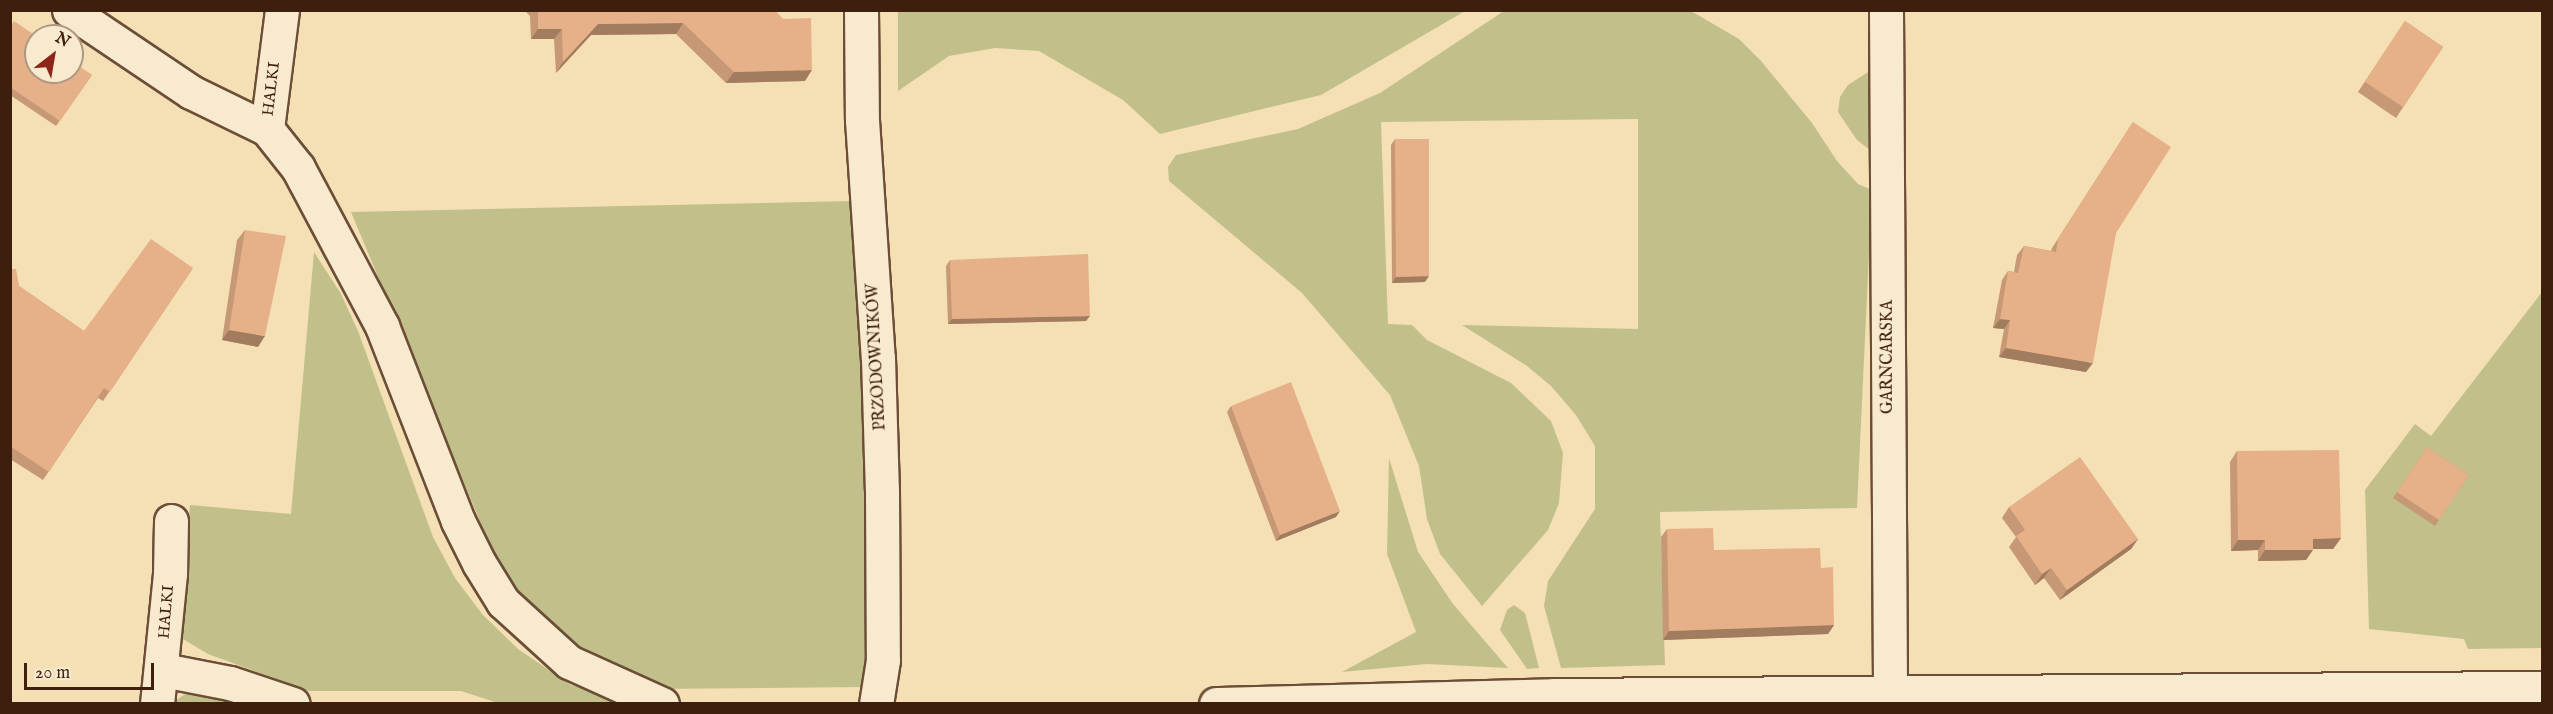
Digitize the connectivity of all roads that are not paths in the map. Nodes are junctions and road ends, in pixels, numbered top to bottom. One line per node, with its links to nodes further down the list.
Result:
1 (69, 10): 5 (street)
2 (282, 10): 5 (street, HALKI)
3 (861, 10): 13 (street, PRZODOWNIKÓW)
4 (1886, 10): 9 (street, GARNCARSKA)
5 (267, 129): 12 (street, HALKI)
6 (171, 521): 7 (street, HALKI)
7 (163, 670): 10 (street, HALKI); 11 (street)
8 (2542, 688): 9 (street)
9 (1887, 700): 14 (street)
10 (157, 704)
11 (293, 704)
12 (662, 704)
13 (876, 704)
14 (1216, 704)

